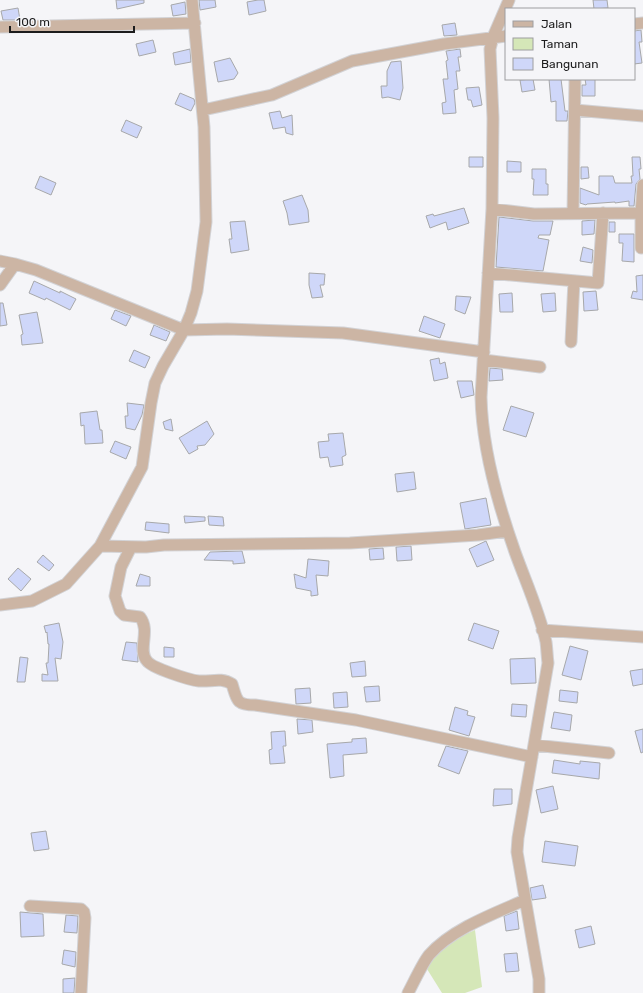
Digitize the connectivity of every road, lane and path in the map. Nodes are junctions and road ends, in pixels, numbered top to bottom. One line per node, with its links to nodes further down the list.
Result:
1 (192, 0): 3 (street)
2 (505, 9): 6 (street)
3 (195, 23): 4 (street); 8 (street)
4 (0, 27)
5 (505, 36): 6 (street)
6 (493, 37): 8 (street); 12 (street)
7 (575, 80): 9 (street)
8 (203, 110): 22 (street)
9 (575, 110): 10 (street); 13 (street)
10 (643, 116)
11 (643, 184): 15 (street)
12 (492, 209): 13 (street); 19 (street)
13 (573, 213): 14 (street)
14 (603, 213): 15 (street); 20 (street)
15 (641, 213): 16 (street)
16 (640, 248)
17 (0, 261): 18 (street)
18 (15, 264): 21 (street); 22 (street)
19 (488, 273): 20 (street); 24 (street)
20 (574, 281): 23 (street)
21 (0, 285)
22 (184, 330): 24 (street); 27 (street)
23 (572, 342)
24 (484, 356): 25 (street); 26 (street)
25 (540, 367)
26 (507, 531): 28 (street); 30 (street)
27 (100, 546): 28 (street); 29 (street)
28 (131, 547): 34 (street)
29 (0, 605)
30 (542, 630): 31 (street); 32 (street)
31 (643, 637)
32 (534, 745): 33 (street); 34 (street)
33 (609, 753)
34 (532, 757): 35 (street)
35 (525, 900): 38 (street); 39 (street)
36 (30, 906): 37 (street)
37 (82, 993)
38 (408, 993)
39 (539, 993)

